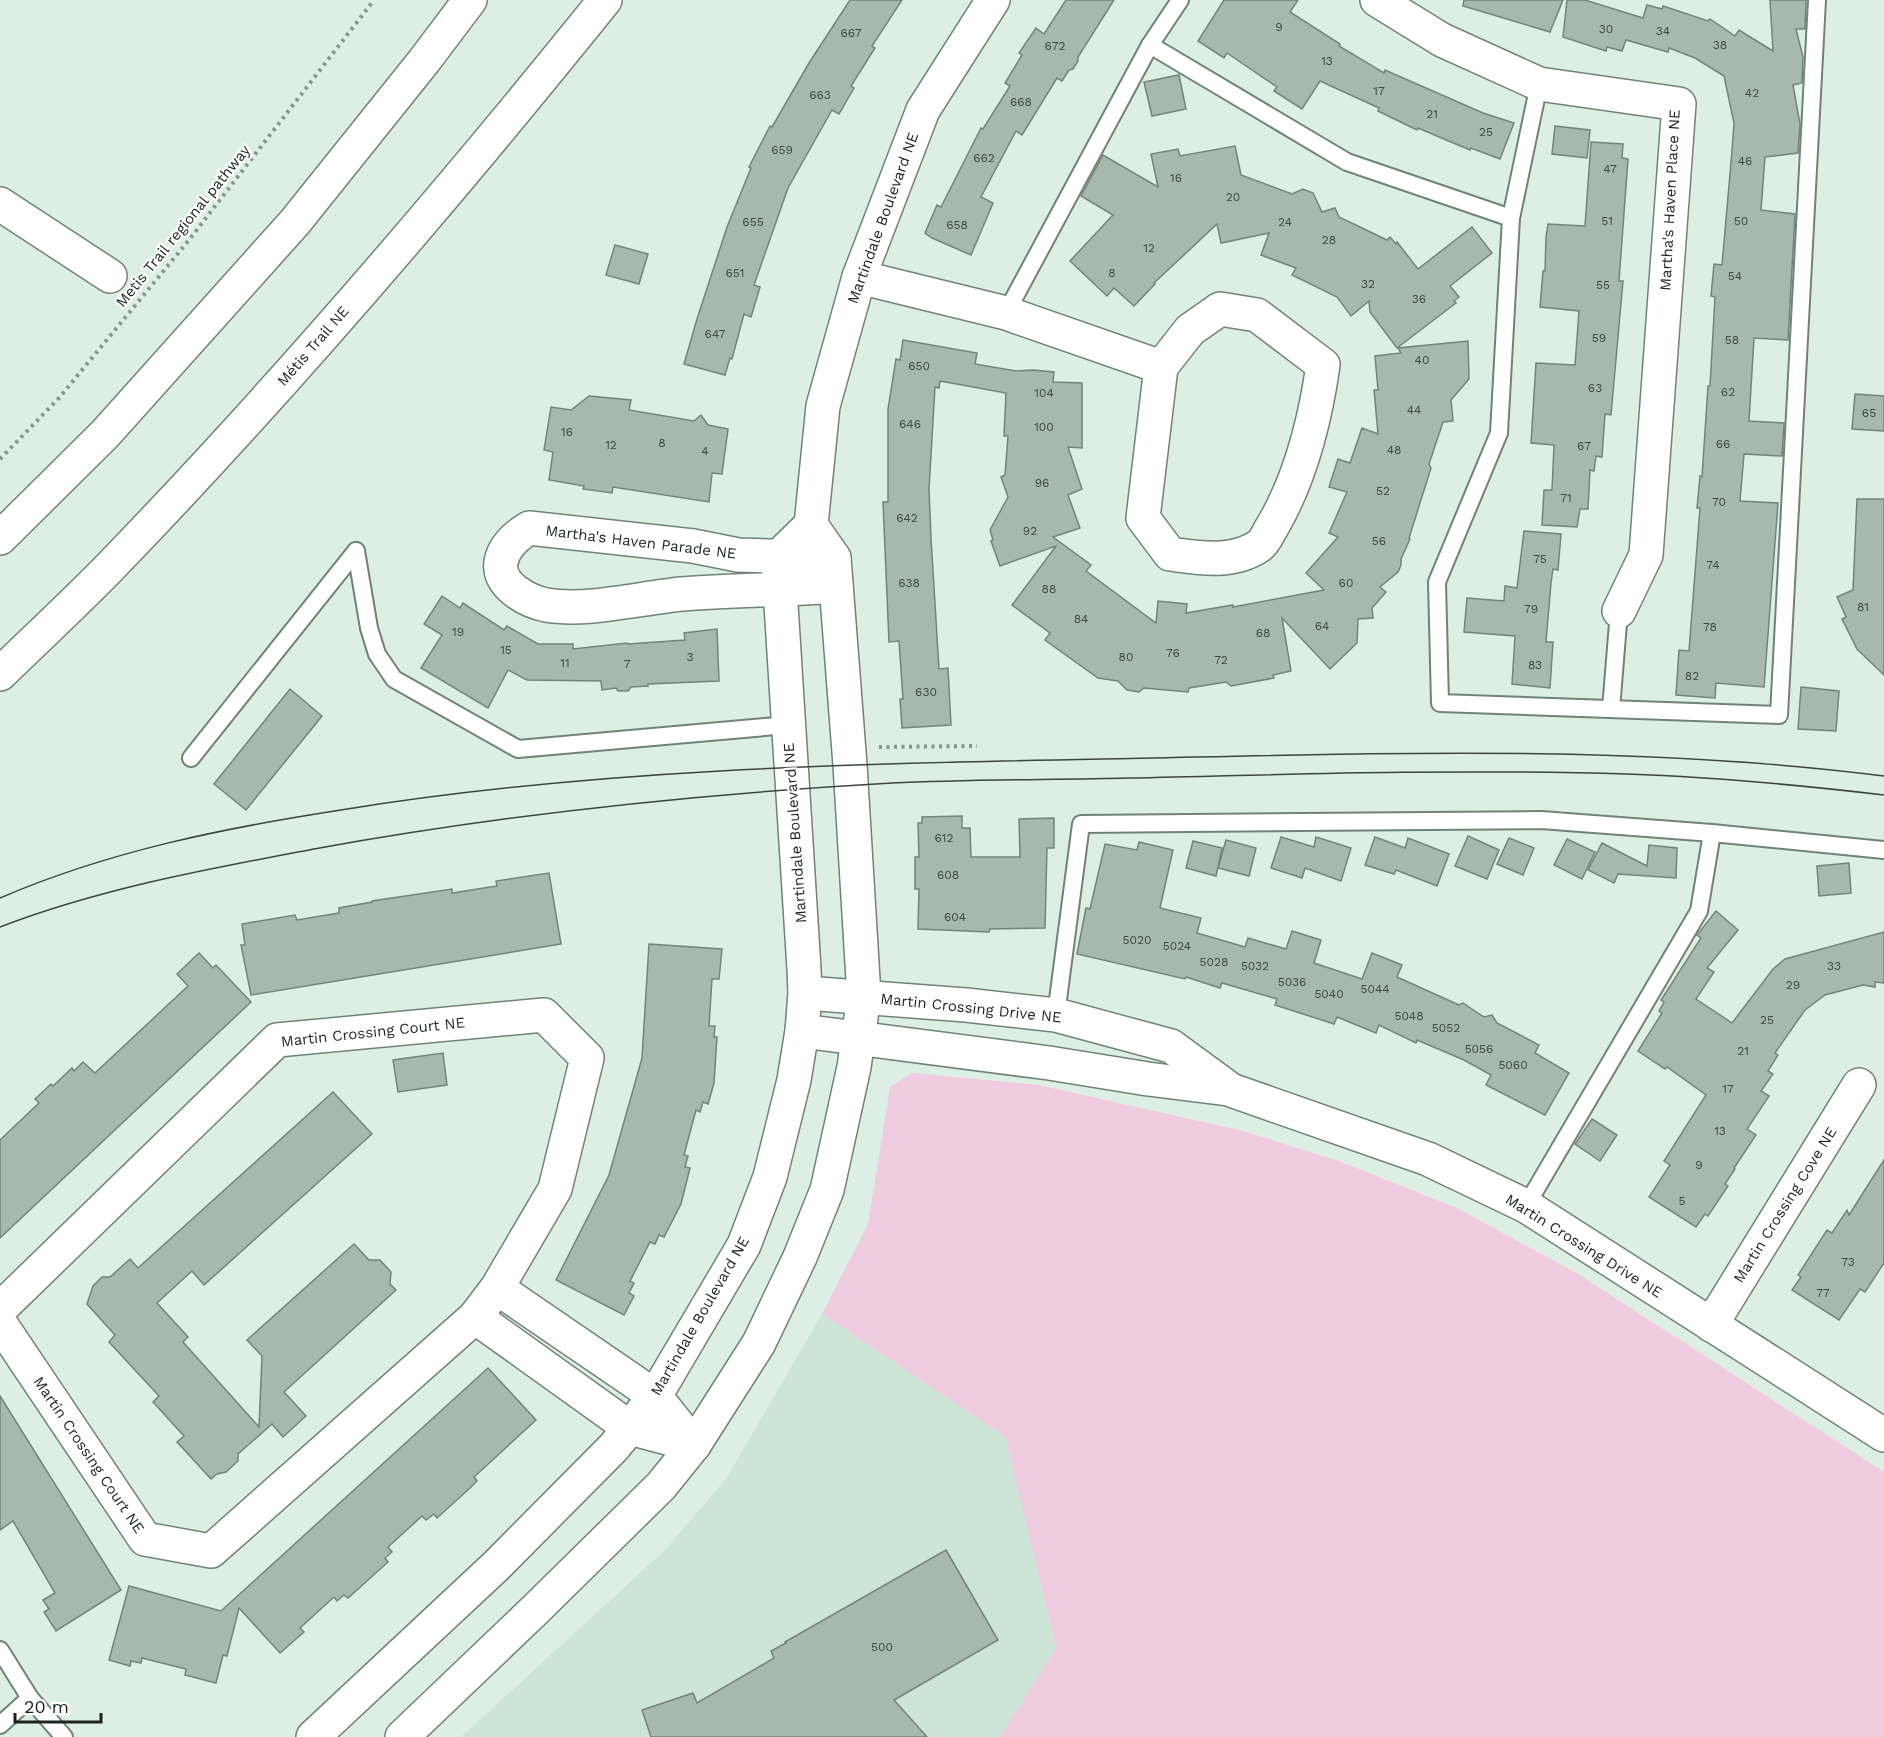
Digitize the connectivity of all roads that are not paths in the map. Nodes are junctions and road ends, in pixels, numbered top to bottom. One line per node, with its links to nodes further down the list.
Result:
1 (470, 0): 16 (street)
2 (605, 0): 21 (street, Métis Trail NE)
3 (993, 0): 12 (street, Martindale Boulevard NE)
4 (1180, 0): 7 (lane)
5 (1377, 0): 8 (street, Martha's Haven Place NE)
6 (1817, 0): 22 (lane)
7 (1150, 45): 10 (lane); 13 (lane)
8 (1539, 84): 10 (lane); 20 (street, Martha's Haven Place NE)
9 (0, 204): 11 (street)
10 (1511, 218): 22 (lane)
11 (110, 276)
12 (859, 277): 13 (street); 15 (street, Martindale Boulevard NE)
13 (1006, 313): 14 (street)
14 (1161, 367): 14 (street)
15 (811, 525): 17 (street); 18 (street)
16 (0, 538)
17 (778, 557): 18 (street, Martha's Haven Parade NE); 19 (street, Martindale Boulevard NE); 19 (street, Martha's Haven Parade NE)
18 (835, 572): 19 (street, Martha's Haven Parade NE); 28 (street)
19 (780, 590): 23 (street, Martindale Boulevard NE)
20 (1619, 611): 22 (lane)
21 (0, 674)
22 (1611, 708)
23 (788, 725): 24 (lane); 27 (street, Martindale Boulevard NE)
24 (191, 758)
25 (1712, 832): 26 (lane); 29 (lane); 34 (lane)
26 (1884, 850)
27 (805, 993): 28 (street, Martin Crossing Drive NE); 30 (street, Martindale Boulevard NE)
28 (864, 996): 29 (street, Martin Crossing Drive NE); 31 (street)
29 (1056, 1015): 33 (street, Martin Crossing Drive NE)
30 (802, 1031): 31 (street, Martin Crossing Drive NE); 40 (street, Martindale Boulevard NE)
31 (860, 1037): 33 (street, Martin Crossing Drive NE); 43 (street)
32 (1859, 1085): 39 (street, Martin Crossing Cove NE)
33 (1228, 1089): 34 (street, Martin Crossing Drive NE)
34 (1526, 1206): 39 (street, Martin Crossing Drive NE)
35 (497, 1288): 36 (street, Martin Crossing Court NE); 37 (street, Martin Crossing Court NE); 40 (street)
36 (0, 1309)
37 (475, 1317): 38 (street, Martin Crossing Court NE); 41 (street)
38 (0, 1323)
39 (1711, 1325): 42 (street, Martin Crossing Drive NE)
40 (655, 1396): 41 (street, Martindale Boulevard NE); 43 (street)
41 (630, 1428): 43 (street); 48 (street, Martindale Boulevard NE)
42 (1884, 1435)
43 (694, 1445): 49 (street)
44 (0, 1650): 45 (lane)
45 (30, 1698): 46 (lane); 47 (lane)
46 (0, 1725)
47 (64, 1737)
48 (313, 1737)
49 (402, 1737)

